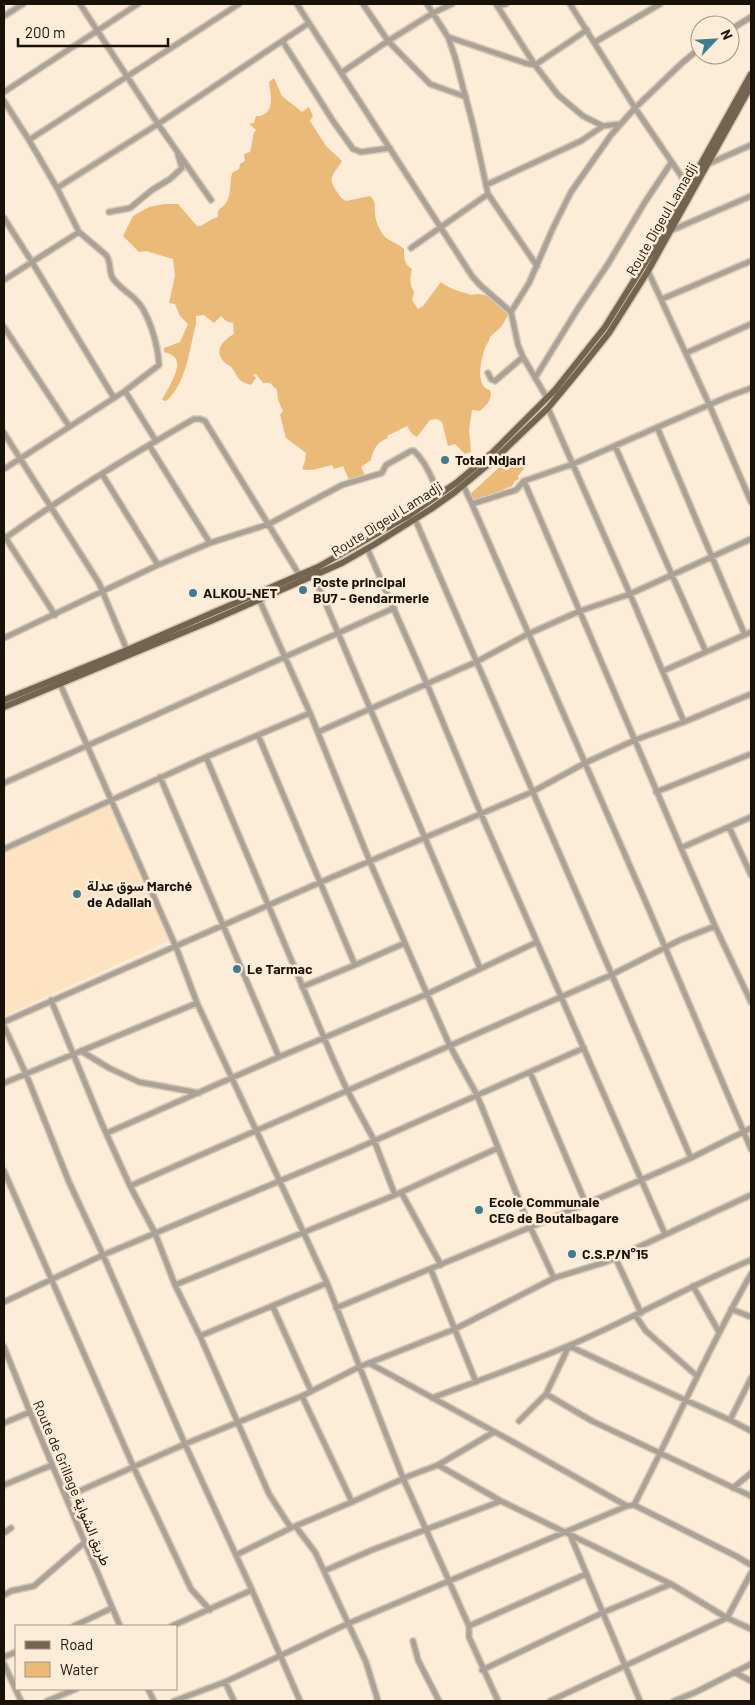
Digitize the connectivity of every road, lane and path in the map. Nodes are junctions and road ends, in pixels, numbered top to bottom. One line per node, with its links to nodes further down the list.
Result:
1 (23, 4): 14 (street)
2 (80, 4): 19 (street)
3 (138, 4): 19 (street)
4 (239, 4): 28 (street)
5 (297, 4): 16 (street)
6 (363, 4): 21 (street)
7 (427, 4): 13 (street)
8 (452, 4): 13 (street)
9 (506, 4): 12 (street)
10 (570, 4): 18 (street)
11 (660, 4): 23 (street)
12 (496, 5): 25 (street)
13 (433, 13): 20 (street); 21 (street)
14 (4, 16)
15 (751, 17): 17 (street)
16 (309, 23): 22 (street); 26 (street)
17 (740, 24)
18 (587, 30): 23 (street); 25 (street)
19 (97, 31): 28 (street); 30 (street)
20 (448, 37): 25 (street); 31 (street)
21 (388, 41): 26 (street); 31 (street)
22 (283, 42): 34 (street); 39 (street)
23 (595, 42): 33 (street)
24 (690, 56): 33 (street)
25 (535, 65): 36 (street)
26 (341, 73): 39 (street)
27 (751, 74): 44 (main road)
28 (127, 77): 34 (street); 37 (street)
29 (751, 86): 42 (main road, Route Digeul Lamadji)
30 (4, 92)
31 (466, 97): 43 (street)
32 (4, 101): 37 (street)
33 (635, 108): 35 (street); 41 (street)
34 (158, 124): 40 (street); 45 (street)
35 (620, 124): 36 (street); 57 (street)
36 (603, 126): 43 (street)
37 (29, 140): 45 (street)
38 (751, 145): 42 (street)
39 (390, 148): 51 (street)
40 (176, 150): 48 (street); 49 (street)
41 (671, 163): 44 (street); 67 (street)
42 (708, 164): 52 (main road, Route Digeul Lamadji)
43 (486, 185): 46 (street)
44 (688, 186): 71 (main road)
45 (57, 188): 53 (street)
46 (488, 194): 51 (street); 57 (street)
47 (751, 196): 52 (street)
48 (211, 200)
49 (108, 212)
50 (4, 218): 56 (street)
51 (441, 226): 54 (street); 61 (street)
52 (670, 231): 58 (main road, Route Digeul Lamadji)
53 (79, 232): 56 (street); 69 (street)
54 (411, 248)
55 (751, 261): 60 (street)
56 (32, 262): 59 (street); 70 (street)
57 (537, 266): 61 (street)
58 (648, 271): 60 (street); 73 (main road, Route Digeul Lamadji)
59 (4, 280)
60 (662, 299): 64 (street)
61 (511, 312): 65 (street)
62 (751, 324): 64 (street)
63 (4, 327): 74 (street)
64 (686, 353): 72 (street)
65 (523, 357): 66 (street); 67 (street)
66 (488, 373)
67 (535, 378): 71 (street)
68 (751, 388): 72 (street)
69 (125, 391): 70 (street); 77 (street)
70 (114, 398): 74 (street)
71 (547, 398): 99 (main road)
72 (709, 404): 75 (street); 87 (street)
73 (548, 408): 81 (street); 86 (main road, Route Digeul Lamadji)
74 (69, 426): 80 (street)
75 (657, 428): 79 (street); 96 (street)
76 (4, 433): 80 (street)
77 (156, 441): 78 (street); 91 (street)
78 (149, 445): 83 (street); 94 (street)
79 (615, 446): 81 (street); 98 (street)
80 (20, 458): 82 (street); 89 (street)
81 (573, 464): 84 (street); 102 (street)
82 (4, 469)
83 (102, 474): 89 (street); 97 (street)
84 (524, 481): 88 (street); 105 (street)
85 (434, 483): 91 (street)
86 (463, 485): 88 (street); 90 (main road, Route Digeul Lamadji)
87 (751, 502)
88 (472, 504): 109 (street)
89 (50, 506): 92 (street); 101 (street)
90 (415, 520): 95 (main road, Route Digeul Lamadji); 115 (street)
91 (269, 524): 94 (street); 99 (street)
92 (5, 538): 106 (street)
93 (751, 539): 96 (street)
94 (210, 543): 97 (street)
95 (367, 548): 100 (main road, Route Digeul Lamadji); 104 (street)
96 (713, 557): 98 (street); 110 (street)
97 (158, 565): 101 (street)
98 (672, 575): 102 (street); 113 (street)
99 (300, 576): 103 (main road)
100 (314, 576): 103 (main road, Route Digeul Lamadji); 108 (street)
101 (104, 592): 106 (street); 112 (street)
102 (630, 594): 105 (street); 116 (street)
103 (258, 597): 112 (main road); 114 (street); 117 (main road, Route Digeul Lamadji)
104 (394, 608): 108 (street); 118 (street)
105 (580, 611): 109 (street); 127 (street)
106 (55, 615): 111 (street)
107 (751, 632): 110 (street)
108 (339, 634): 114 (street); 122 (street)
109 (528, 634): 115 (street); 131 (street)
110 (745, 635): 113 (street)
111 (4, 638)
112 (127, 650): 120 (main road)
113 (706, 652): 116 (street)
114 (285, 656): 123 (street); 128 (street)
115 (476, 662): 118 (street); 134 (street)
116 (663, 672): 124 (street)
117 (60, 684): 121 (main road, Route Digeul Lamadji); 128 (street)
118 (427, 684): 122 (street); 137 (street)
119 (751, 694): 124 (street)
120 (4, 700)
121 (4, 707)
122 (370, 709): 125 (street); 140 (street)
123 (310, 713): 125 (street); 126 (street)
124 (684, 722): 127 (street)
125 (318, 732): 143 (street)
126 (258, 735): 130 (street); 145 (street)
127 (635, 740): 131 (street); 135 (street)
128 (88, 745): 133 (street); 136 (street)
129 (751, 754): 135 (street)
130 (206, 757): 132 (street); 146 (street)
131 (585, 763): 134 (street); 152 (street)
132 (160, 777): 136 (street); 147 (street)
133 (4, 783)
134 (532, 792): 137 (street); 155 (street)
135 (656, 792): 141 (street)
136 (112, 801): 142 (street); 151 (street)
137 (481, 814): 140 (street); 149 (street)
138 (751, 817): 139 (street)
139 (729, 827): 141 (street); 144 (street)
140 (424, 838): 143 (street); 154 (street)
141 (681, 848): 148 (street)
142 (4, 849)
143 (370, 862): 145 (street); 150 (street)
144 (751, 875)
145 (320, 882): 146 (street); 153 (street)
146 (268, 906): 147 (street); 156 (street)
147 (224, 926): 151 (street); 169 (street)
148 (715, 926): 152 (street); 159 (street)
149 (537, 942): 154 (street); 158 (street)
150 (405, 943): 153 (street); 157 (street)
151 (176, 947): 160 (street); 161 (street)
152 (665, 949): 155 (street); 179 (street)
153 (355, 965): 156 (street)
154 (480, 968): 157 (street)
155 (611, 975): 158 (street); 184 (street)
156 (302, 987): 164 (street)
157 (427, 994): 164 (street); 165 (street)
158 (561, 996): 165 (street); 166 (street)
159 (751, 999)
160 (51, 1000): 162 (street); 168 (street)
161 (198, 1003): 167 (street); 172 (street)
162 (4, 1022)
163 (4, 1026): 171 (street)
164 (324, 1039): 169 (street); 174 (street)
165 (450, 1046): 174 (street); 176 (street)
166 (584, 1048): 170 (street); 186 (street)
167 (81, 1051): 168 (street); 175 (street)
168 (73, 1054): 171 (street); 180 (street)
169 (279, 1057): 172 (street)
170 (530, 1072): 176 (street); 192 (street)
171 (26, 1074): 173 (street); 197 (street)
172 (232, 1077): 175 (street); 178 (street)
173 (4, 1083)
174 (347, 1090): 178 (street); 181 (street)
175 (199, 1093): 180 (street)
176 (477, 1095): 181 (street); 182 (street)
177 (751, 1128): 179 (street)
178 (256, 1131): 187 (street); 188 (street)
179 (743, 1131): 183 (street); 184 (street)
180 (107, 1133): 188 (street)
181 (374, 1140): 187 (street); 190 (street)
182 (498, 1148): 189 (street); 193 (street)
183 (751, 1149)
184 (691, 1158): 186 (street)
185 (4, 1170): 204 (street)
186 (642, 1180): 192 (street); 196 (street)
187 (280, 1181): 194 (street); 195 (street)
188 (130, 1186): 195 (street)
189 (401, 1192): 190 (street); 200 (street)
190 (395, 1195): 194 (street)
191 (751, 1195): 196 (street)
192 (586, 1204): 193 (street)
193 (531, 1228): 200 (street); 203 (street)
194 (304, 1232): 205 (street); 206 (street)
195 (155, 1234): 197 (street); 206 (street)
196 (665, 1234): 198 (street)
197 (103, 1255): 204 (street); 236 (street)
198 (615, 1257): 203 (street); 212 (street)
199 (751, 1260): 207 (street)
200 (441, 1265): 201 (street)
201 (431, 1270): 210 (street); 214 (street)
202 (751, 1274): 211 (street)
203 (554, 1278): 214 (street)
204 (51, 1281): 208 (street); 240 (street)
205 (327, 1284): 209 (street); 210 (street)
206 (175, 1285): 216 (street)
207 (693, 1286): 212 (street); 215 (street)
208 (4, 1302)
209 (273, 1307): 216 (street); 224 (street)
210 (336, 1308): 220 (street)
211 (731, 1309): 213 (street); 215 (street)
212 (638, 1314): 217 (street); 221 (street)
213 (751, 1317)
214 (455, 1329): 219 (street); 223 (street)
215 (719, 1332): 221 (street)
216 (200, 1336): 231 (street)
217 (569, 1346): 223 (street); 225 (street); 228 (street)
218 (4, 1347): 229 (street, Route de Grillage طريق الشواية)
219 (369, 1363): 220 (street); 227 (street)
220 (359, 1367): 224 (street); 242 (street)
221 (697, 1376): 228 (street)
222 (751, 1378): 230 (street)
223 (476, 1382): 227 (street)
224 (311, 1392): 226 (street)
225 (546, 1394): 232 (street); 237 (street)
226 (302, 1396): 231 (street); 248 (street)
227 (432, 1398): 235 (street)
228 (685, 1400): 230 (street); 237 (street)
229 (30, 1412): 233 (street); 238 (street, Route de Grillage طريق الشواية)
230 (730, 1420): 234 (street)
231 (237, 1421): 236 (street); 251 (street)
232 (518, 1421)
233 (4, 1423)
234 (751, 1431)
235 (494, 1432): 239 (street); 250 (street)
236 (186, 1444): 240 (street); 258 (street)
237 (661, 1452): 244 (street); 249 (street)
238 (52, 1464): 243 (street); 246 (street, Route de Grillage طريق الشواية)
239 (438, 1465): 242 (street); 247 (street)
240 (134, 1468): 246 (street); 268 (street)
241 (751, 1473): 244 (street)
242 (403, 1478): 248 (street); 253 (street)
243 (4, 1485)
244 (733, 1488): 245 (street)
245 (751, 1496)
246 (66, 1497): 257 (street, Route de Grillage طريق الشواية)
247 (501, 1501): 253 (street); 254 (street)
248 (352, 1502): 251 (street)
249 (634, 1505): 250 (street); 259 (street)
250 (627, 1506): 254 (street)
251 (293, 1527): 258 (street); 260 (street)
252 (11, 1528): 255 (street)
253 (426, 1529): 260 (street); 263 (street)
254 (566, 1532): 256 (street); 263 (street)
255 (4, 1533)
256 (571, 1536): 262 (street); 264 (street)
257 (85, 1542): 266 (street); 267 (street, Route de Grillage طريق الشواية)
258 (236, 1555): 265 (street)
259 (751, 1565)
260 (324, 1571): 271 (street)
261 (751, 1573): 270 (street)
262 (586, 1574): 269 (street); 275 (street)
263 (450, 1581): 271 (street); 275 (street)
264 (671, 1584): 269 (street); 270 (street)
265 (252, 1590): 268 (street); 278 (street)
266 (4, 1595)
267 (112, 1608): 272 (street); 273 (street, Route de Grillage طريق الشواية)
268 (210, 1610): 274 (street)
269 (602, 1613): 281 (street); 282 (street)
270 (727, 1618): 276 (street); 281 (street)
271 (348, 1624): 278 (street); 292 (street)
272 (76, 1625)
273 (120, 1625)
274 (174, 1625)
275 (468, 1626): 282 (street)
276 (751, 1629)
277 (413, 1641): 293 (street)
278 (280, 1656): 285 (street); 291 (street)
279 (4, 1664): 286 (street)
280 (751, 1664): 283 (street)
281 (624, 1666): 295 (street); 296 (street)
282 (482, 1670): 294 (street)
283 (734, 1672): 284 (street); 297 (street)
284 (751, 1681)
285 (225, 1682): 289 (street); 290 (street)
286 (15, 1688)
287 (74, 1690): 288 (street)
288 (47, 1701)
289 (174, 1701)
290 (234, 1701)
291 (300, 1701)
292 (378, 1701)
293 (439, 1701)
294 (498, 1701)
295 (550, 1701)
296 (640, 1701)
297 (674, 1701)

